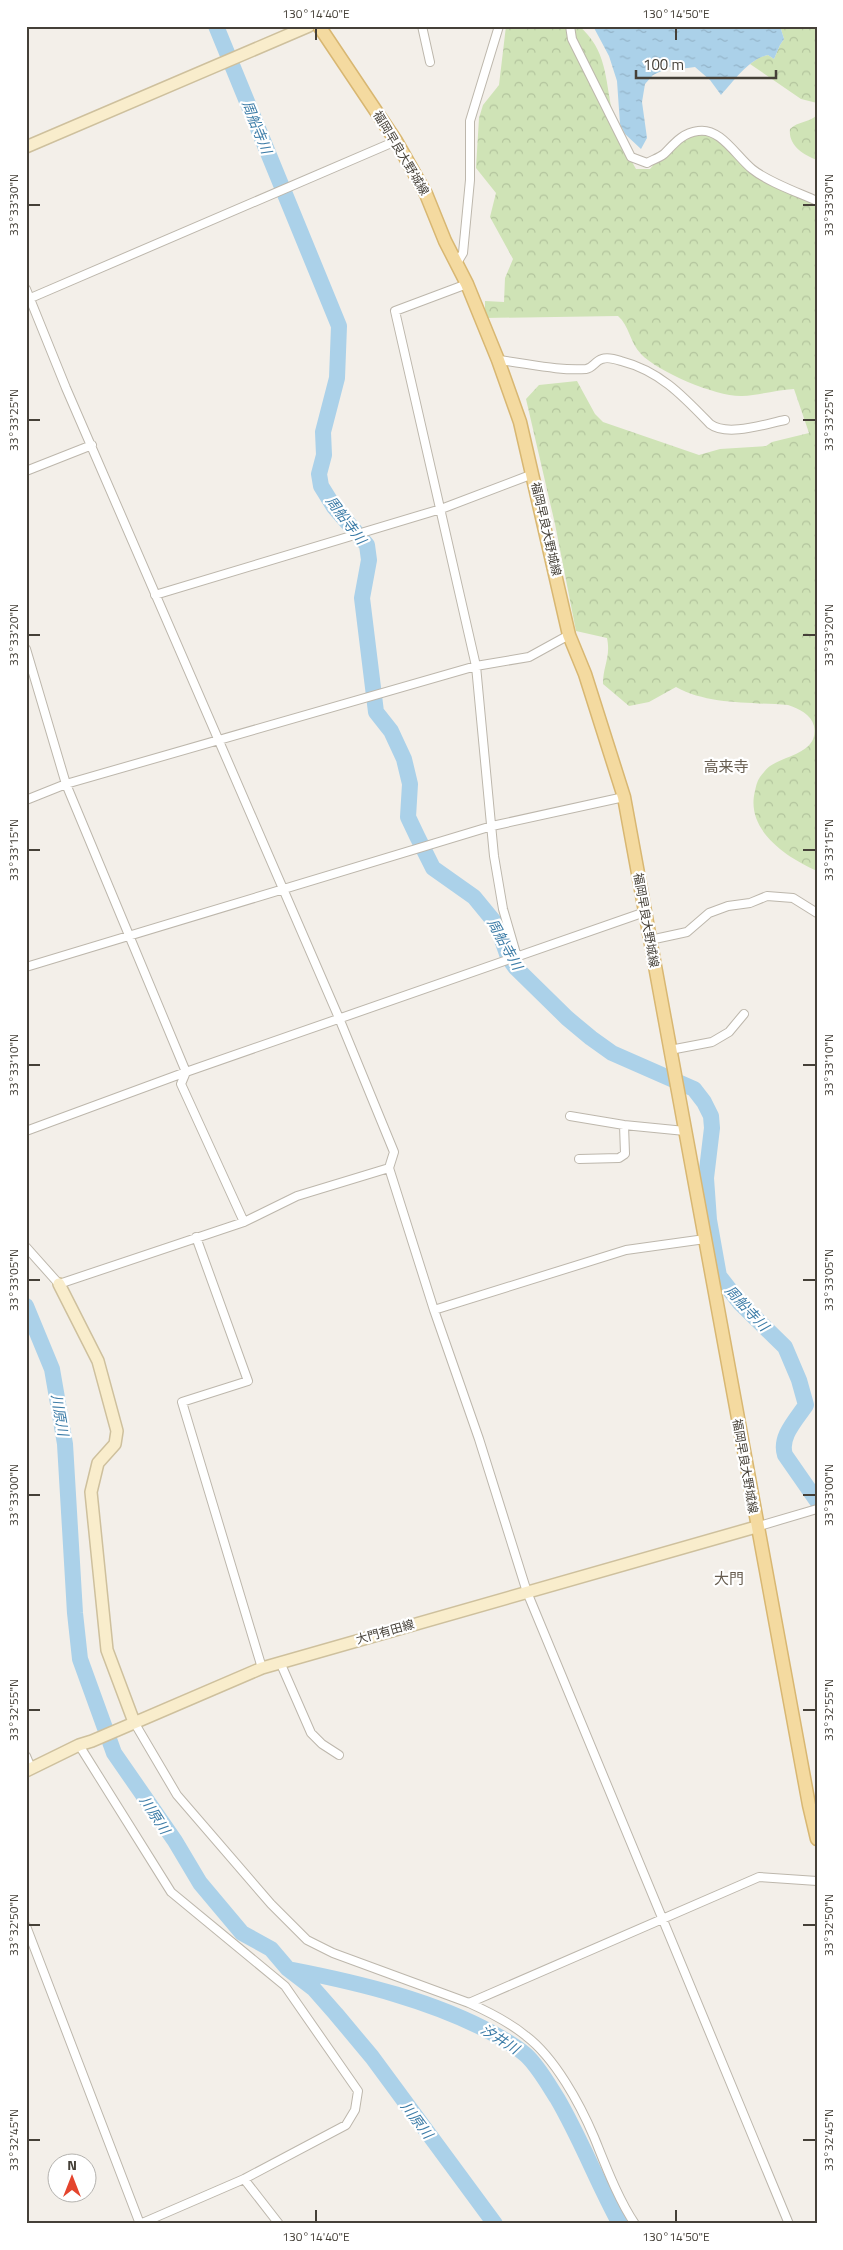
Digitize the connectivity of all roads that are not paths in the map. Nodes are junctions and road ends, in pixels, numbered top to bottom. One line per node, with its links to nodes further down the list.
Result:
1 (309, 26): 8 (main road)
2 (319, 26): 7 (main road, 福岡早良大野城線)
3 (422, 26): 6 (street)
4 (499, 26): 10 (street)
5 (570, 26): 9 (street)
6 (430, 62)
7 (396, 141): 10 (main road, 福岡早良大野城線); 13 (street)
8 (26, 148)
9 (817, 201)
10 (457, 263): 11 (main road, 福岡早良大野城線)
11 (467, 284): 14 (main road, 福岡早良大野城線); 19 (street)
12 (26, 288): 13 (street)
13 (28, 300): 16 (street)
14 (498, 360): 15 (street); 18 (main road, 福岡早良大野城線)
15 (785, 420)
16 (92, 445): 17 (street); 20 (street)
17 (26, 471)
18 (533, 474): 19 (street); 21 (main road, 福岡早良大野城線)
19 (441, 508): 20 (street); 23 (street)
20 (155, 595): 24 (street)
21 (569, 635): 23 (street); 26 (main road, 福岡早良大野城線)
22 (26, 649): 25 (street)
23 (476, 666): 24 (street); 28 (street)
24 (218, 740): 25 (street); 29 (street)
25 (66, 784): 27 (street); 32 (street)
26 (624, 797): 28 (street); 30 (main road, 福岡早良大野城線)
27 (26, 800)
28 (492, 826): 29 (street); 34 (street)
29 (283, 888): 32 (street); 37 (street)
30 (645, 912): 33 (main road, 福岡早良大野城線); 34 (street)
31 (817, 913): 33 (street)
32 (130, 937): 35 (street); 39 (street)
33 (650, 940): 38 (main road, 福岡早良大野城線)
34 (517, 957): 37 (street)
35 (26, 967)
36 (744, 1014): 38 (street)
37 (339, 1018): 39 (street); 45 (street)
38 (670, 1050): 43 (main road, 福岡早良大野城線)
39 (186, 1072): 42 (street); 46 (street)
40 (570, 1116): 41 (street)
41 (624, 1125): 43 (street); 44 (street)
42 (26, 1131)
43 (685, 1131): 48 (main road, 福岡早良大野城線)
44 (579, 1159)
45 (389, 1168): 46 (street); 51 (street)
46 (244, 1222): 47 (street)
47 (196, 1237): 50 (street); 56 (street)
48 (705, 1239): 51 (street); 53 (main road, 福岡早良大野城線)
49 (26, 1247): 50 (street)
50 (59, 1284): 57 (main road)
51 (434, 1310): 54 (street)
52 (817, 1509): 53 (street)
53 (756, 1527): 54 (main road, 大門有田線); 62 (main road, 福岡早良大野城線)
54 (527, 1592): 55 (main road, 大門有田線); 65 (street)
55 (280, 1662): 56 (main road, 大門有田線); 59 (street)
56 (262, 1668): 57 (main road, 大門有田線)
57 (134, 1722): 58 (main road, 大門有田線); 67 (street)
58 (78, 1745): 61 (main road, 大門有田線); 68 (street)
59 (338, 1755)
60 (26, 1756): 61 (street)
61 (29, 1770)
62 (813, 1804): 63 (main road, 福岡早良大野城線)
63 (817, 1839)
64 (817, 1881): 65 (street)
65 (662, 1919): 67 (street); 72 (street)
66 (26, 1926): 69 (street)
67 (469, 2003): 71 (street)
68 (244, 2179): 69 (street); 70 (street)
69 (140, 2224)
70 (279, 2224)
71 (635, 2224)
72 (790, 2224)

